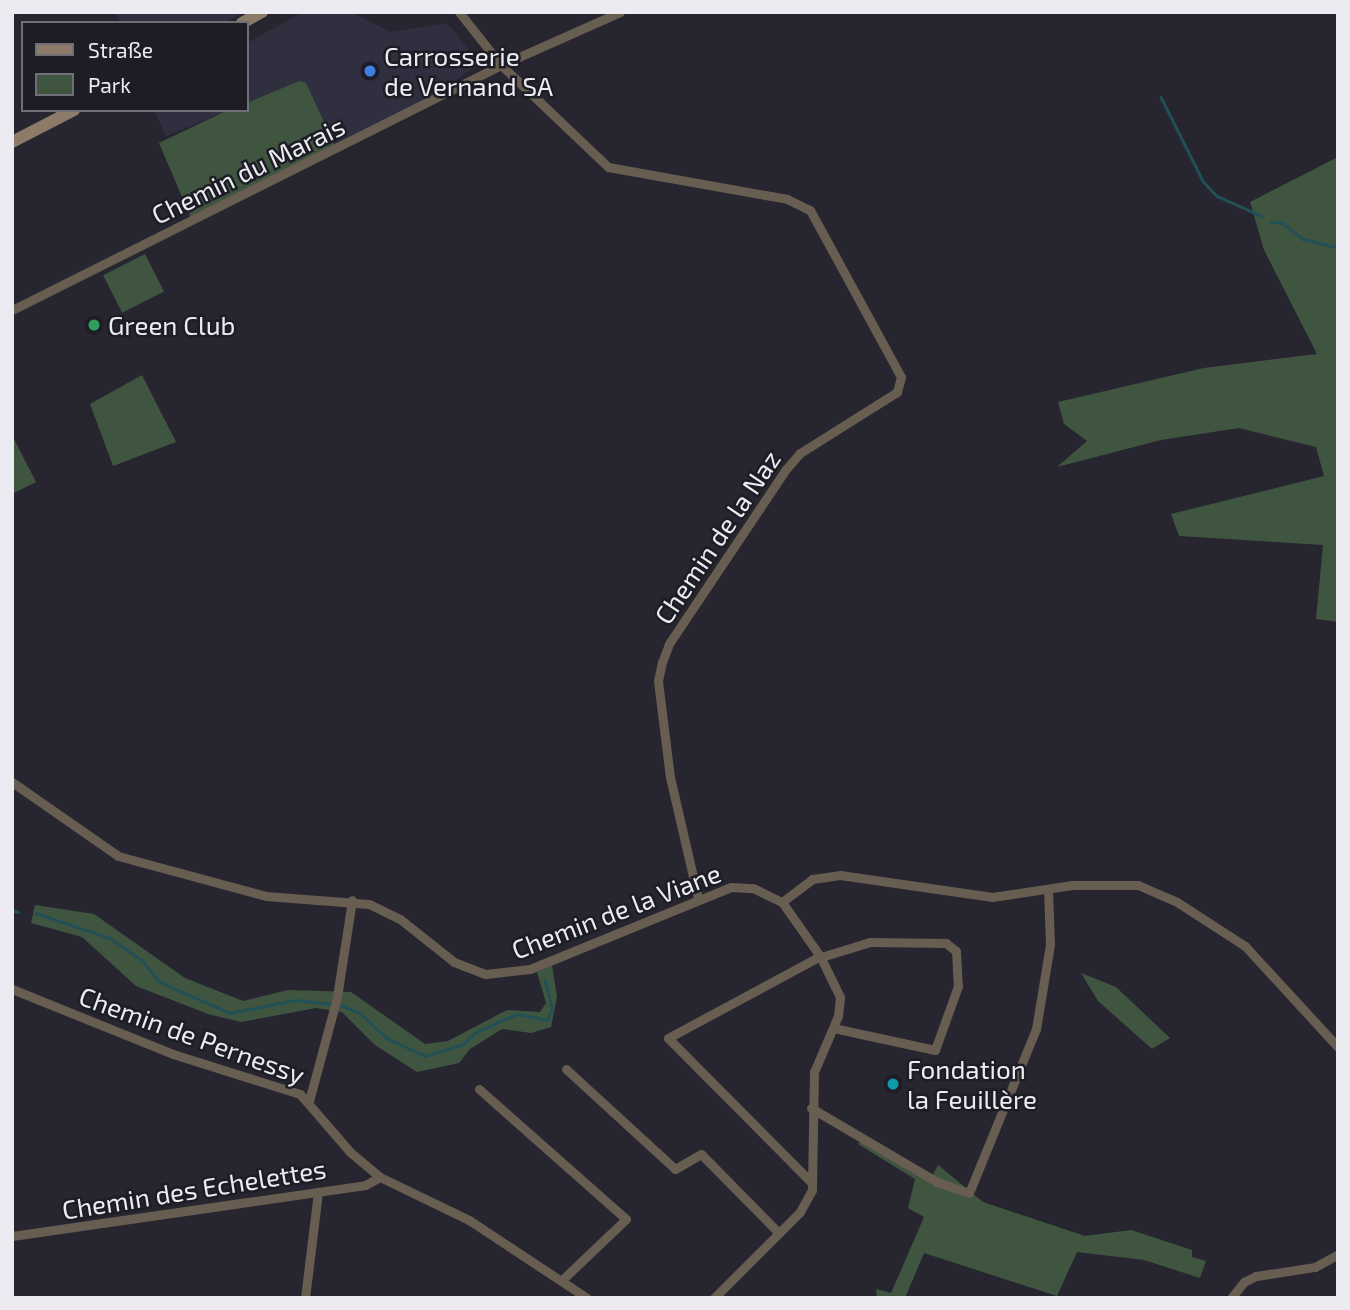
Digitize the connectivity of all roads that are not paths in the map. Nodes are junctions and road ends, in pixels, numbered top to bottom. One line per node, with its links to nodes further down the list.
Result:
1 (459, 12): 3 (street)
2 (620, 12): 3 (street, Chemin du Marais)
3 (501, 65): 6 (street, Chemin du Marais); 9 (street, Chemin de la Naz)
4 (70, 112): 5 (main road)
5 (12, 142)
6 (12, 310)
7 (12, 782): 10 (street, Chemin de la Viane)
8 (1048, 890): 11 (street); 15 (street); 19 (street)
9 (698, 898): 10 (street, Chemin de la Viane); 11 (street, Chemin de la Viane)
10 (352, 900): 18 (street)
11 (782, 902): 12 (street)
12 (821, 957): 14 (street); 14 (street); 21 (street)
13 (12, 989): 18 (street, Chemin de Pernessy)
14 (833, 1028): 19 (street)
15 (1338, 1047)
16 (566, 1069): 23 (street)
17 (479, 1089): 26 (street)
18 (309, 1101): 20 (street, Chemin de Pernessy)
19 (811, 1108): 21 (street)
20 (380, 1177): 22 (street, Chemin des Echelettes); 26 (street, Chemin de Pernessy)
21 (812, 1183): 23 (street)
22 (318, 1192): 24 (street, Chemin des Echelettes); 27 (street)
23 (779, 1233): 29 (street)
24 (12, 1236)
25 (1338, 1254): 30 (street)
26 (562, 1280): 28 (street, Chemin de Pernessy)
27 (305, 1298)
28 (587, 1298)
29 (714, 1298)
30 (1231, 1298)

